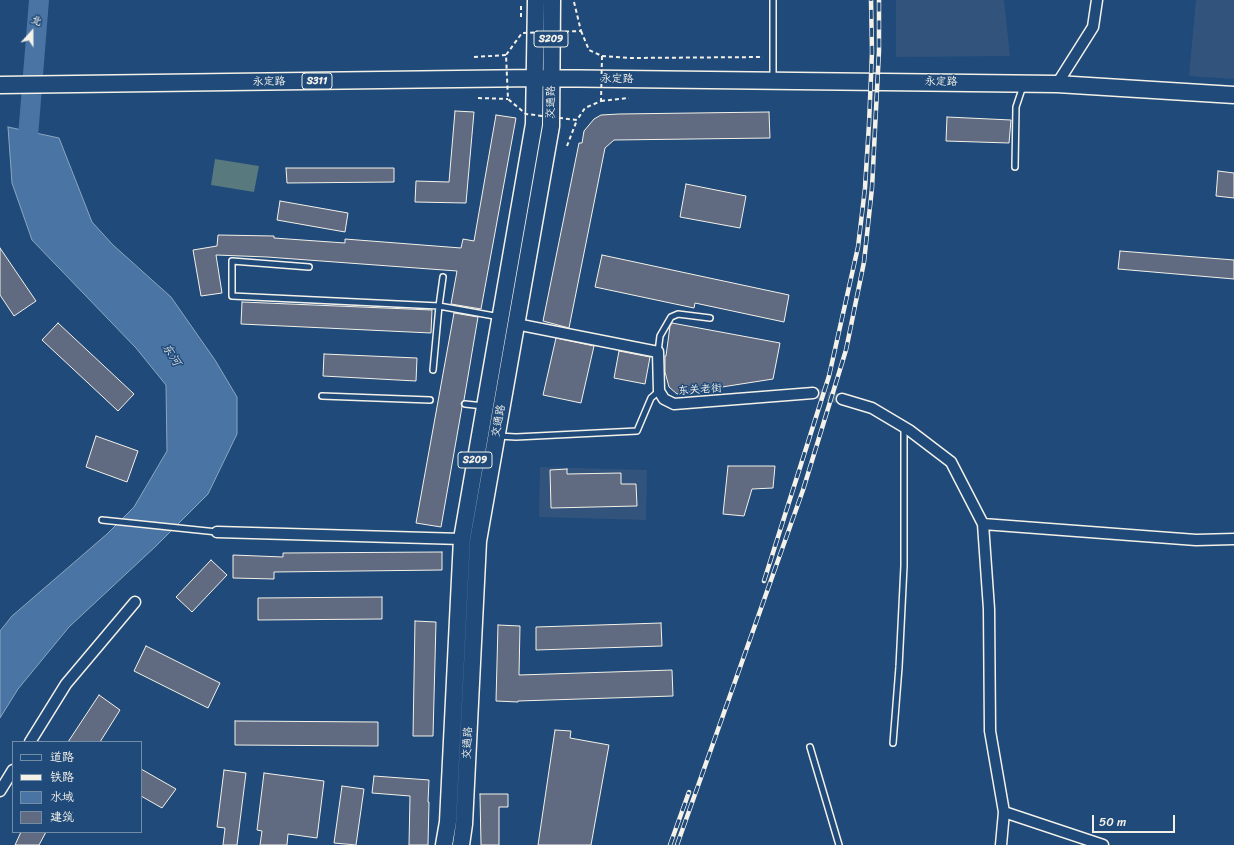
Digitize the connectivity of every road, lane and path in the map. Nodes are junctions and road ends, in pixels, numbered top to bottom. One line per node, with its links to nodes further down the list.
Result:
1 (536, 0): 11 (main road, 交通路 / S209)
2 (552, 0): 12 (main road, 交通路 / S209)
3 (773, 0): 13 (lane)
4 (1097, 0): 15 (street)
5 (574, 2): 6 (path)
6 (581, 31): 7 (path, bridge); 8 (path, bridge)
7 (506, 54): 9 (path); 20 (path, bridge)
8 (602, 56): 10 (path); 21 (path, bridge)
9 (474, 57)
10 (763, 57)
11 (535, 78): 12 (main road, 永定路); 16 (main road, 永定路 / S311); 28 (main road, 交通路 / S209)
12 (551, 79): 13 (main road, 永定路); 30 (main road, 交通路 / S209)
13 (773, 81): 14 (main road, 永定路)
14 (1024, 83): 15 (main road, 永定路); 24 (lane)
15 (1057, 84): 17 (main road, 永定路)
16 (0, 85)
17 (1234, 95)
18 (478, 98): 20 (path)
19 (629, 98): 21 (path)
20 (508, 99): 22 (path, bridge)
21 (601, 100): 22 (path, bridge)
22 (577, 120): 23 (path)
23 (567, 146)
24 (1015, 167)
25 (309, 267): 27 (lane)
26 (443, 277): 27 (lane)
27 (439, 306): 28 (lane); 32 (lane)
28 (500, 317): 39 (main road, 交通路 / S209)
29 (710, 318): 31 (lane)
30 (516, 324): 31 (street); 41 (main road, 交通路 / S209)
31 (658, 352): 33 (street)
32 (433, 370)
33 (659, 391): 34 (street, 东关老街); 41 (lane)
34 (813, 393)
35 (322, 396): 37 (lane)
36 (842, 399): 40 (street)
37 (430, 400)
38 (465, 404): 39 (lane)
39 (485, 406): 45 (main road, 交通路 / S209)
40 (904, 427): 43 (street); 49 (lane)
41 (496, 436): 55 (main road, 交通路 / S209)
42 (102, 520): 44 (lane)
43 (983, 524): 46 (street); 53 (street)
44 (217, 532): 45 (street)
45 (462, 539): 54 (main road, 交通路 / S209)
46 (1234, 539)
47 (135, 602): 48 (street)
48 (31, 741)
49 (893, 743)
50 (810, 747): 56 (lane)
51 (12, 772): 52 (street)
52 (0, 791)
53 (1004, 812): 57 (street); 58 (street)
54 (444, 845)
55 (460, 845)
56 (839, 845)
57 (1001, 845)
58 (1103, 845)

